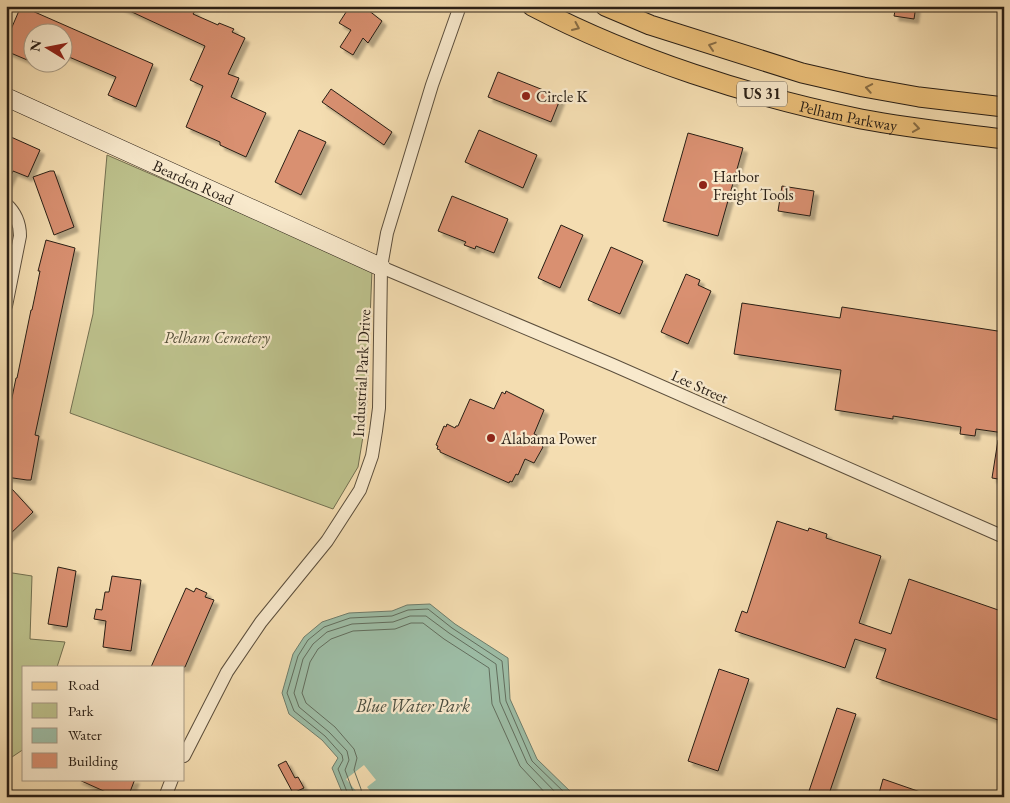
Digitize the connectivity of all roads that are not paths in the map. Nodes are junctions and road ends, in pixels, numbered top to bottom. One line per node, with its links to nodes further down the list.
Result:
1 (460, 6): 10 (street, Industrial Park Drive)
2 (532, 6): 7 (main road, Pelham Parkway / US 31, one-way to 7)
3 (605, 6): 4 (main road, Pelham Parkway / US 31, one-way to 3)
4 (822, 78): 6 (main road, Pelham Parkway / US 31, one-way to 4); 7 (main road)
5 (6, 97): 10 (street, Bearden Road)
6 (1004, 107)
7 (814, 108): 8 (main road, Pelham Parkway / US 31, one-way to 8)
8 (1004, 139)
9 (6, 204): 11 (street)
10 (381, 267): 12 (street, Lee Street); 13 (street, Industrial Park Drive)
11 (6, 306)
12 (1004, 538)
13 (185, 754)
14 (172, 780): 15 (street)
15 (165, 797)

